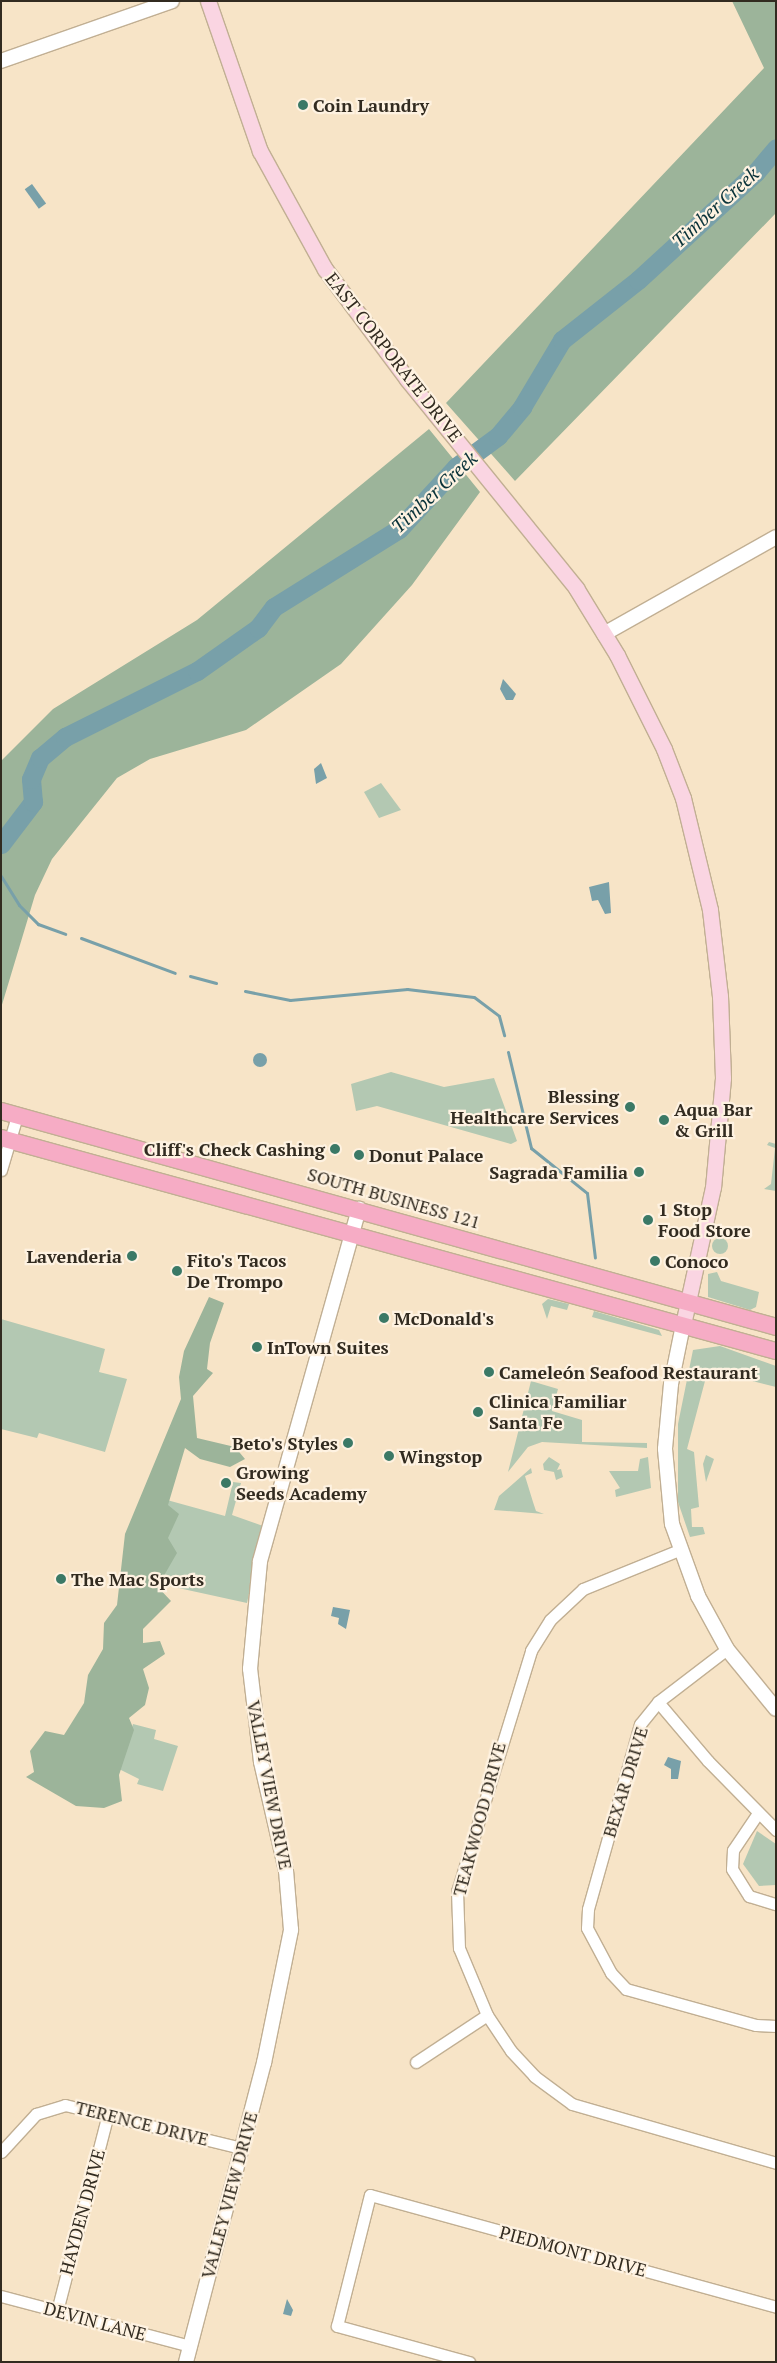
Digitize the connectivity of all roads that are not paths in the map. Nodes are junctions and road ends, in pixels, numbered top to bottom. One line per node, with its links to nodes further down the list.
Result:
1 (172, 1): 3 (street)
2 (208, 1): 5 (main road, EAST CORPORATE DRIVE)
3 (1, 61)
4 (776, 537): 5 (street)
5 (604, 634): 11 (main road, EAST CORPORATE DRIVE)
6 (9, 1114): 7 (street); 9 (main road, SOUTH BUSINESS 121)
7 (5, 1139): 8 (street); 10 (main road)
8 (1, 1170)
9 (359, 1209): 10 (street, VALLEY VIEW DRIVE); 11 (main road, SOUTH BUSINESS 121)
10 (352, 1235): 12 (main road); 26 (street, VALLEY VIEW DRIVE)
11 (689, 1303): 12 (main road, EAST CORPORATE DRIVE); 13 (main road, SOUTH BUSINESS 121)
12 (683, 1325): 14 (main road); 15 (street)
13 (776, 1327)
14 (776, 1351)
15 (679, 1550): 16 (street); 22 (street, TEAKWOOD DRIVE)
16 (727, 1649): 17 (street, BEXAR DRIVE); 18 (street)
17 (658, 1702): 19 (street); 23 (street, BEXAR DRIVE)
18 (776, 1709)
19 (758, 1813): 20 (street); 21 (street)
20 (776, 1830)
21 (776, 1904)
22 (487, 2015): 24 (street); 28 (street, TEAKWOOD DRIVE)
23 (776, 2026)
24 (416, 2062)
25 (108, 2114): 26 (street, TERENCE DRIVE); 27 (street, TERENCE DRIVE); 31 (street, HAYDEN DRIVE)
26 (242, 2148): 32 (street, VALLEY VIEW DRIVE)
27 (1, 2152)
28 (776, 2163)
29 (1, 2296): 31 (street, DEVIN LANE)
30 (776, 2307): 34 (street, PIEDMONT DRIVE)
31 (57, 2311): 32 (street, DEVIN LANE)
32 (190, 2346): 33 (street, VALLEY VIEW DRIVE)
33 (186, 2362)
34 (469, 2362)

